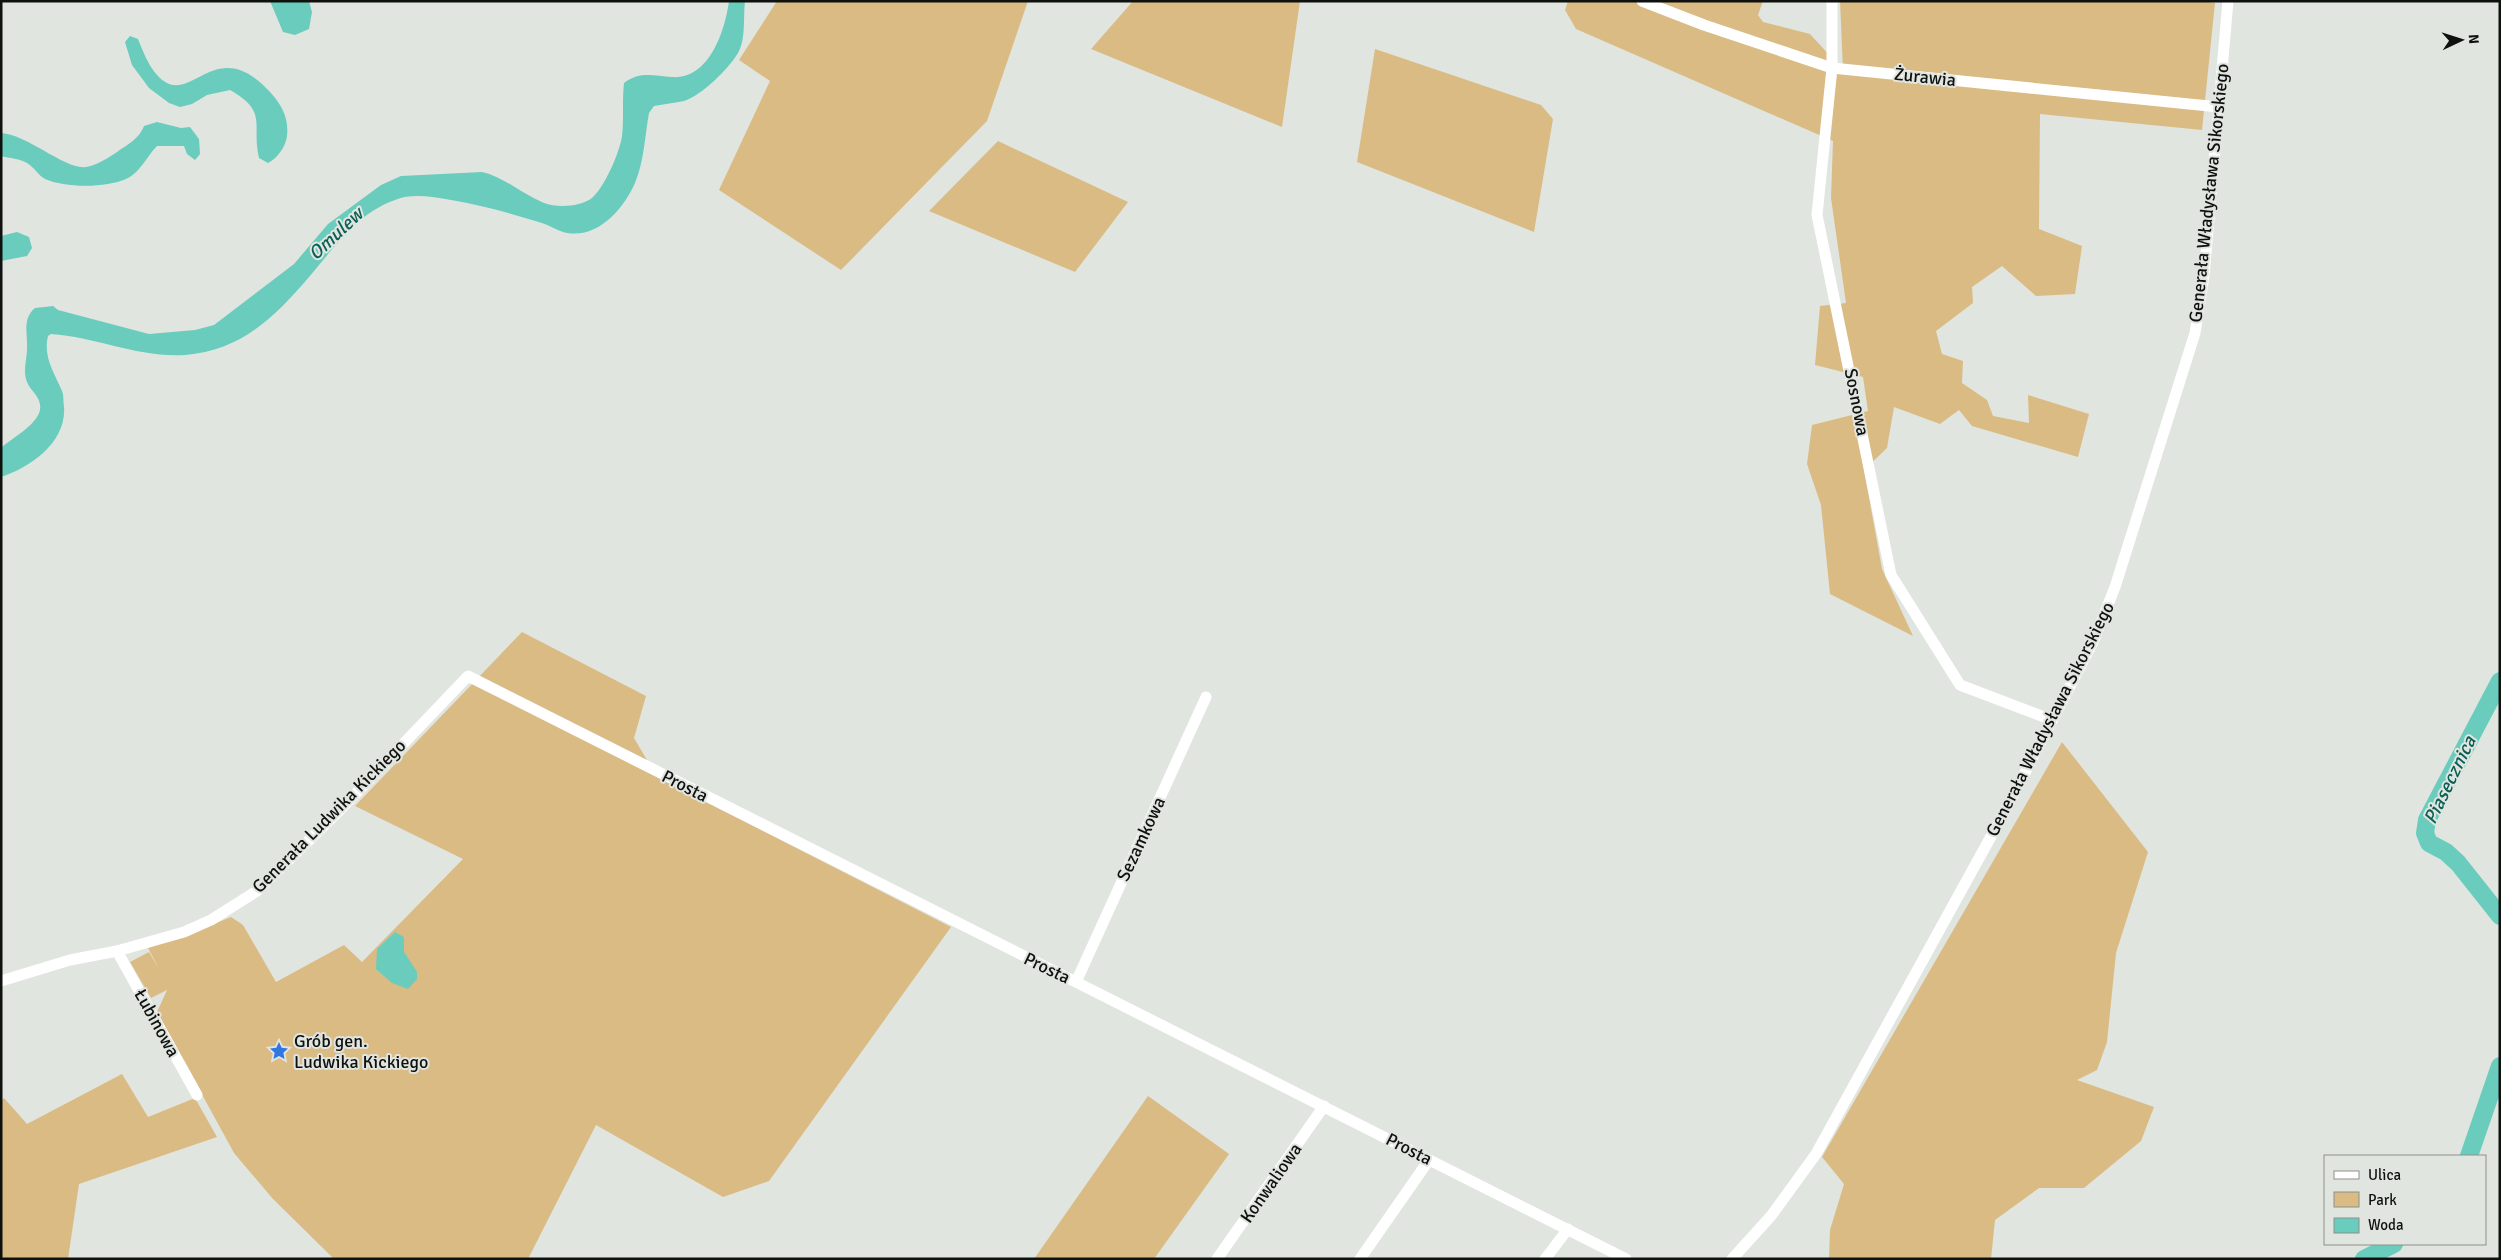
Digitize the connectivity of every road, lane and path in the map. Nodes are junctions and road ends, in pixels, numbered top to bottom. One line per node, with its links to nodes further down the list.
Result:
1 (1642, 1): 4 (street, Żurawia)
2 (1832, 1): 4 (street, Sosnowa)
3 (2228, 1): 5 (street, Generała Władysława Sikorskiego)
4 (1832, 68): 5 (street, Żurawia); 8 (street, Sosnowa)
5 (2219, 107): 8 (street, Generała Władysława Sikorskiego)
6 (468, 676): 9 (street, Generała Ludwika Kickiego); 11 (street, Prosta)
7 (1206, 696): 11 (street, Sezamkowa)
8 (2052, 720): 20 (street, Generała Władysława Sikorskiego)
9 (117, 951): 10 (street, Generała Ludwika Kickiego); 12 (street, Łubinowa)
10 (1, 981)
11 (1076, 982): 13 (street, Prosta)
12 (197, 1095)
13 (1324, 1106): 14 (street, Prosta); 16 (street, Konwaliowa)
14 (1430, 1160): 15 (street, Prosta); 17 (street)
15 (1568, 1229): 18 (street); 19 (street, Prosta)
16 (1217, 1259)
17 (1360, 1259)
18 (1545, 1259)
19 (1626, 1259)
20 (1732, 1259)

